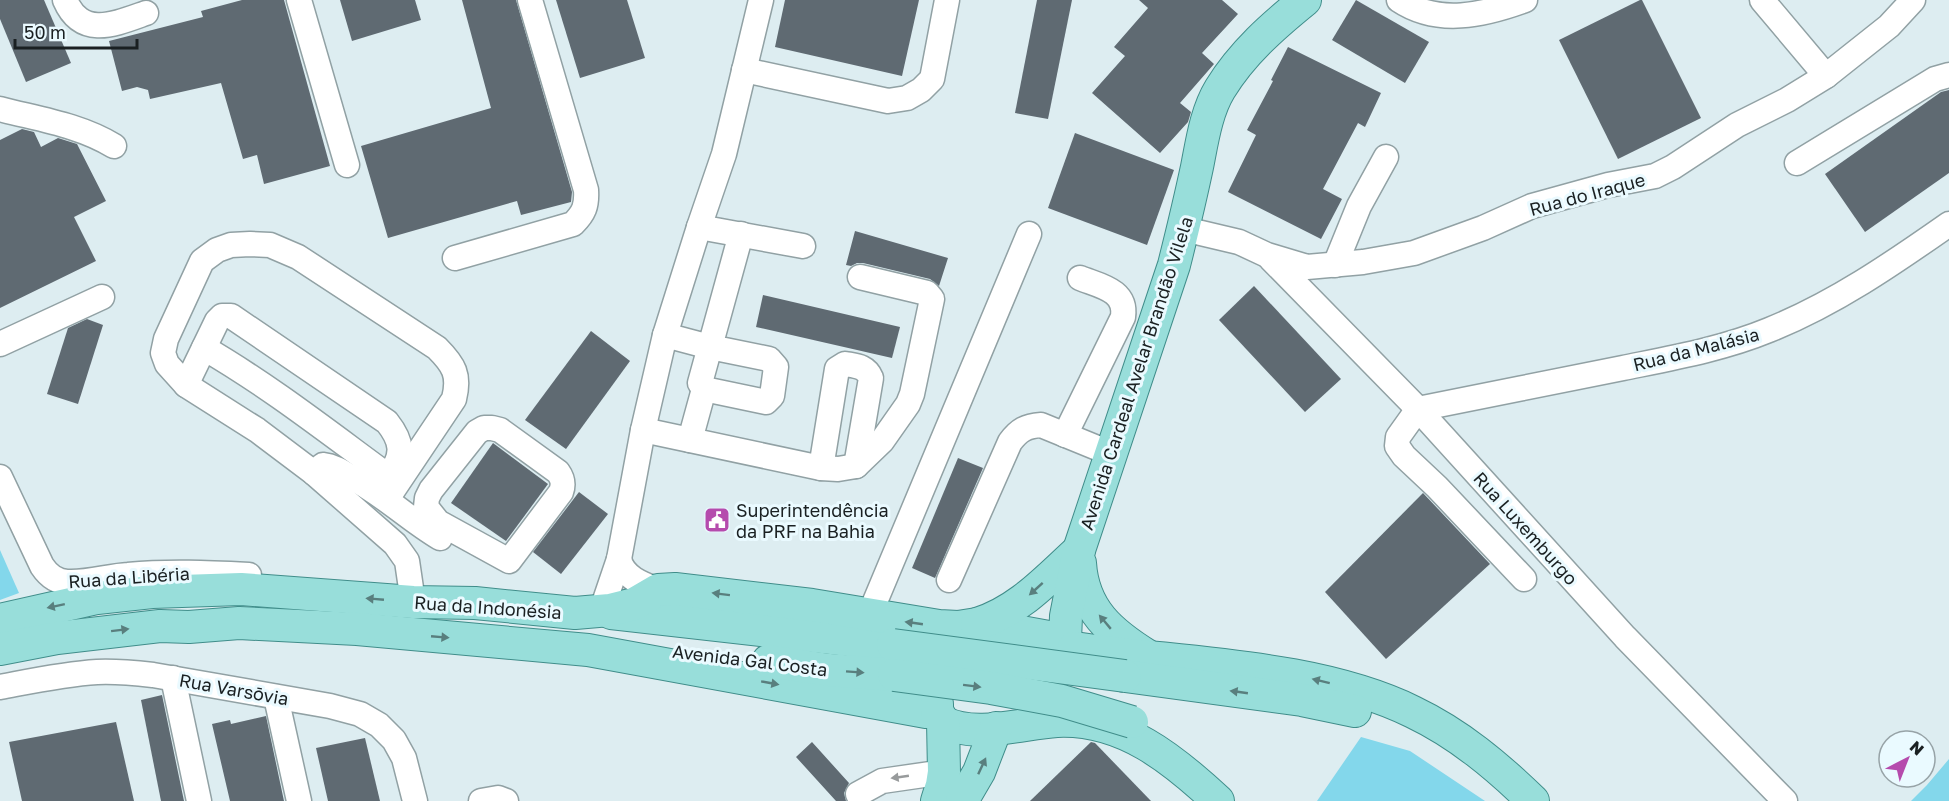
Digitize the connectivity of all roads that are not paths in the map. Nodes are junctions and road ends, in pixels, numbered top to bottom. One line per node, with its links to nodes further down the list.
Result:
1 (65, 0): 11 (street)
2 (299, 0): 19 (street)
3 (530, 0): 27 (street)
4 (761, 0): 12 (street)
5 (947, 0): 12 (street)
6 (1305, 0): 22 (main road, Avenida Cardeal Avelar Brandão Vilela)
7 (1399, 0): 8 (street)
8 (1525, 0)
9 (1762, 0): 14 (street)
10 (1913, 0): 14 (street, Rua do Iraque)
11 (146, 13)
12 (744, 70): 21 (street)
13 (1949, 75): 18 (street)
14 (1826, 76): 28 (street, Rua do Iraque)
15 (0, 109): 16 (street)
16 (114, 146)
17 (1386, 157): 28 (street)
18 (1797, 163)
19 (347, 165)
20 (1949, 224): 38 (street, Rua da Malásia)
21 (699, 227): 23 (street); 32 (street)
22 (1184, 229): 26 (street, Rua do Iraque); 42 (main road, Avenida Cardeal Avelar Brandão Vilela)
23 (741, 234): 25 (street); 34 (street)
24 (1029, 234): 57 (street)
25 (803, 246)
26 (1267, 255): 28 (street, Rua do Iraque); 38 (street, Rua Luxemburgo)
27 (455, 258)
28 (1335, 265)
29 (860, 277): 43 (street)
30 (1080, 278): 40 (street)
31 (102, 297): 33 (street)
32 (665, 335): 34 (street); 39 (street)
33 (0, 344)
34 (710, 347): 37 (street); 37 (street)
35 (204, 348): 36 (street); 47 (street); 47 (street)
36 (186, 385): 45 (street); 47 (street)
37 (704, 389): 41 (street)
38 (1418, 409): 52 (street); 82 (street, Rua Luxemburgo)
39 (643, 430): 41 (street); 49 (street)
40 (1065, 435): 42 (street); 53 (street)
41 (690, 440): 44 (street)
42 (1112, 454): 48 (main road, Avenida Cardeal Avelar Brandão Vilela)
43 (856, 466): 44 (street); 44 (street)
44 (821, 468)
45 (314, 473): 47 (street); 55 (street)
46 (0, 477): 51 (street, Rua da Libéria)
47 (391, 486): 50 (street)
48 (1079, 550): 59 (main road, Rua da Indonésia, one-way to 59); 60 (main road, Avenida Cardeal Avelar Brandão Vilela); 63 (main road, one-way to 48)
49 (620, 559): 54 (street); 56 (street)
50 (509, 561): 50 (street)
51 (249, 575)
52 (1524, 579)
53 (949, 580)
54 (658, 590): 56 (main road, Rua da Indonésia); 57 (main road, Rua da Indonésia, one-way to 54)
55 (413, 602): 56 (main road, Rua da Indonésia); 58 (main road, Rua da Indonésia, one-way to 58)
56 (601, 612): 70 (main road, one-way to 56, bridge)
57 (869, 616): 59 (main road, Rua da Indonésia, one-way to 57)
58 (0, 620)
59 (975, 625): 60 (main road, Rua da Indonésia); 67 (main road, Rua da Indonésia)
60 (1070, 644): 63 (main road, Rua da Indonésia); 68 (main road, Avenida Cardeal Avelar Brandão Vilela)
61 (0, 650): 62 (main road, Rua da Indonésia, one-way to 62)
62 (588, 650): 67 (main road, Avenida Gal Costa, one-way to 67); 80 (main road, Avenida Gal Costa, one-way to 80, bridge)
63 (1151, 657): 70 (main road, Rua da Indonésia, one-way to 63)
64 (173, 678): 65 (street, Rua Varsōvia); 66 (street, Rua Varsōvia); 73 (street)
65 (0, 687)
66 (276, 697): 74 (street); 75 (street, Rua Varsōvia)
67 (940, 716): 69 (main road, Avenida Gal Costa); 71 (main road)
68 (1037, 724): 69 (main road, Avenida Gal Costa); 79 (main road, Avenida Gal Costa)
69 (996, 728): 78 (main road, one-way to 69)
70 (1478, 753): 81 (main road, Rua da Indonésia)
71 (940, 786): 72 (street, one-way to 72)
72 (858, 794)
73 (199, 801)
74 (299, 801)
75 (415, 801)
76 (481, 801): 77 (street)
77 (506, 801)
78 (962, 801)
79 (1218, 801)
80 (1234, 801)
81 (1533, 801)
82 (1785, 801)

